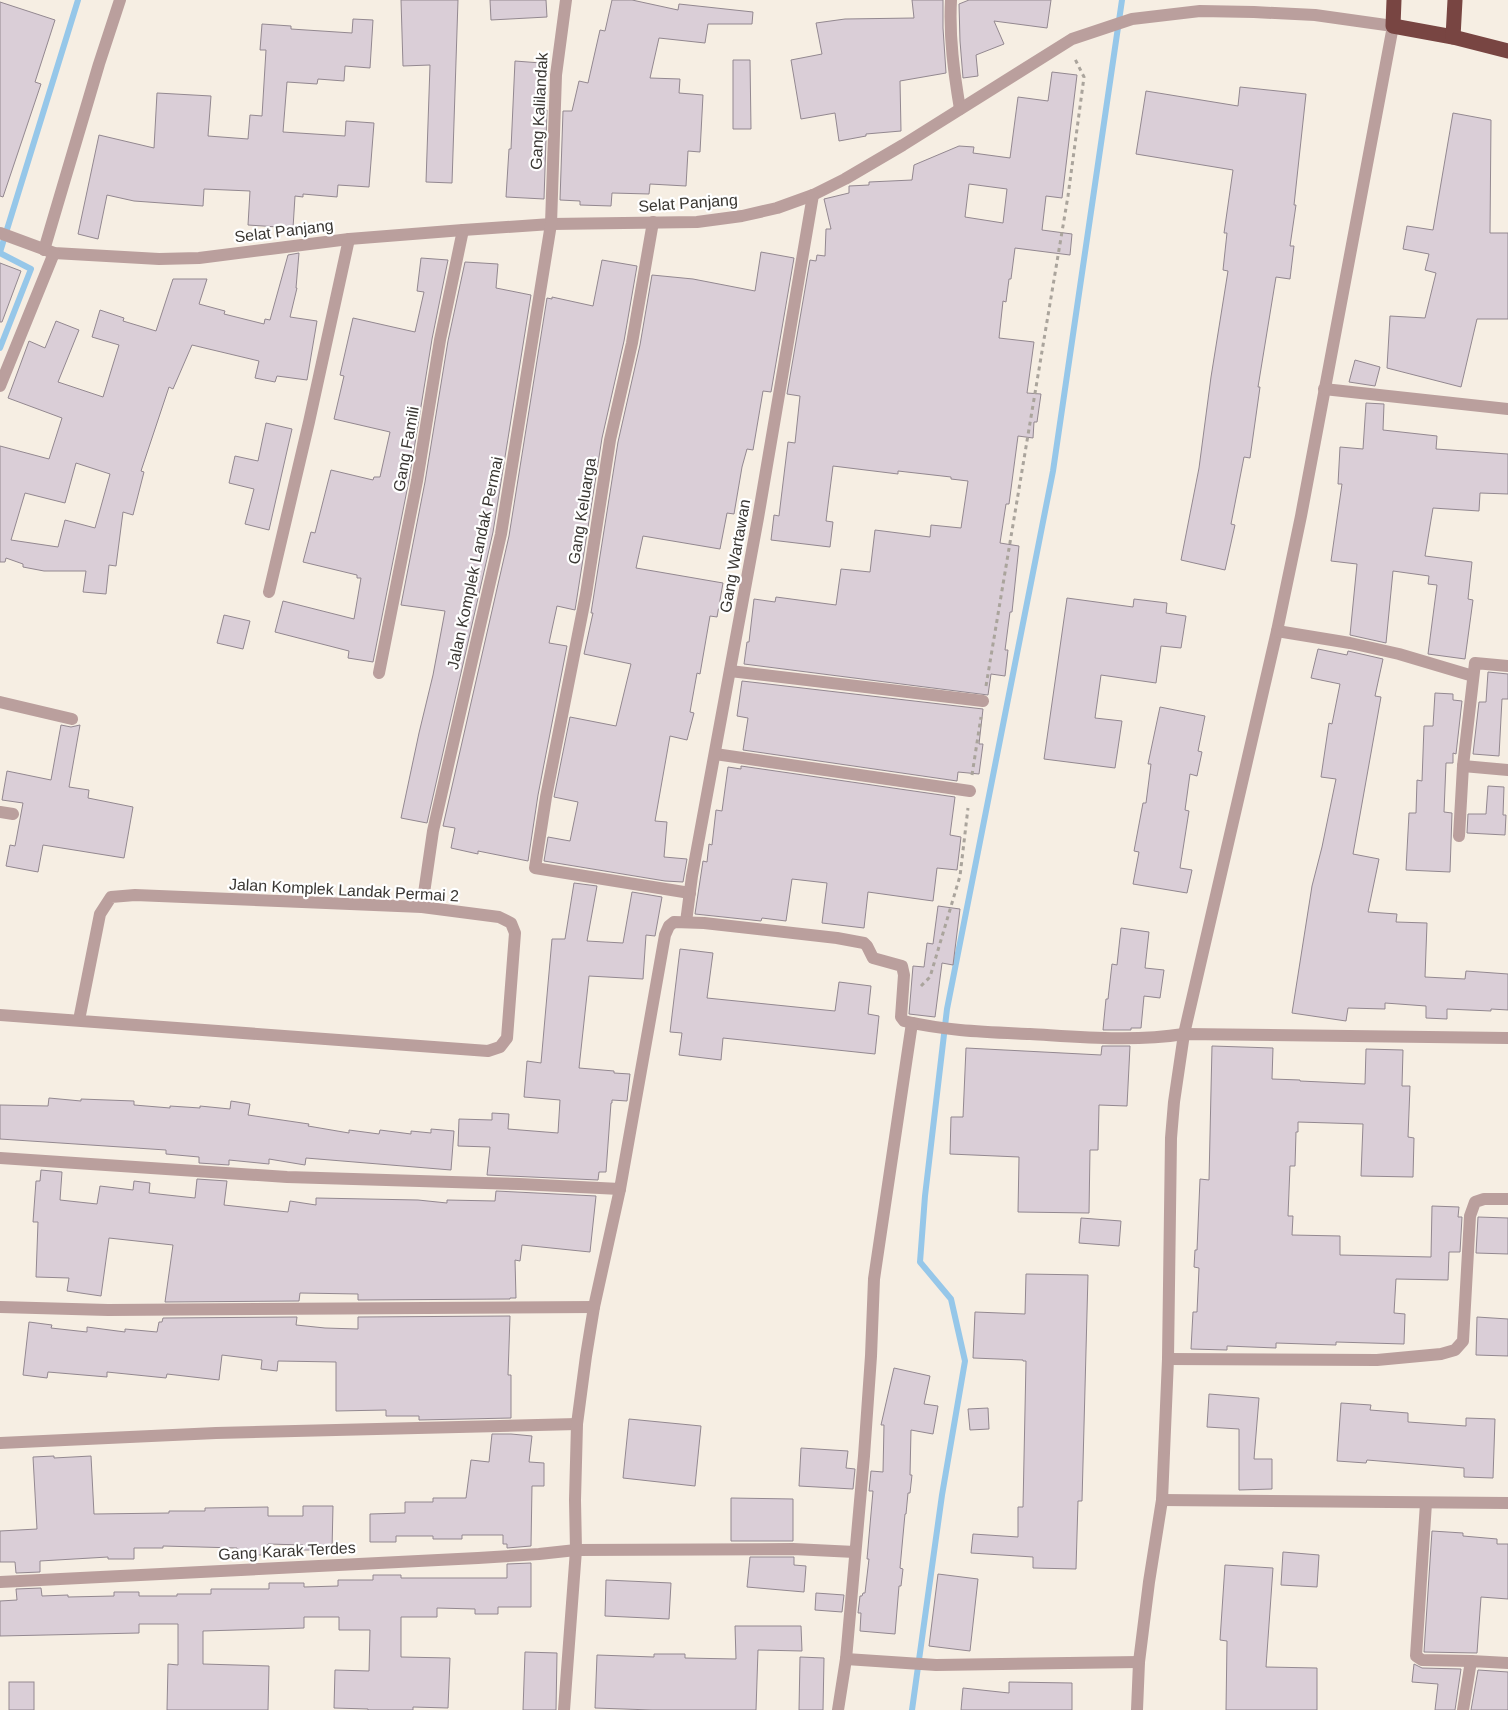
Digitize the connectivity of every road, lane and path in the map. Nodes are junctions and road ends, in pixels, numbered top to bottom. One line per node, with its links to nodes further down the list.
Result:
1 (120, 0): 17 (street)
2 (566, 0): 13 (street, Gang Kalilandak)
3 (951, 0): 10 (street)
4 (1394, 0): 6 (highway)
5 (1455, 0): 7 (highway)
6 (1393, 26): 7 (highway); 8 (street, Selat Panjang); 19 (street)
7 (1453, 37): 9 (highway)
8 (1070, 41): 10 (street, Selat Panjang); 27 (path)
9 (1508, 51)
10 (960, 109): 11 (street, Selat Panjang)
11 (813, 195): 12 (street, Selat Panjang); 24 (street, Gang Wartawan)
12 (653, 222): 13 (street, Selat Panjang); 37 (street, Gang Keluarga)
13 (551, 224): 14 (street, Selat Panjang); 38 (street, Jalan Komplek Landak Permai)
14 (462, 230): 16 (street, Selat Panjang); 25 (street, Gang Famili)
15 (0, 233): 17 (street, Selat Panjang)
16 (349, 240): 17 (street, Selat Panjang); 21 (street)
17 (49, 252): 18 (street)
18 (0, 386)
19 (1324, 389): 20 (street); 22 (street)
20 (1508, 409)
21 (269, 592)
22 (1277, 631): 26 (street); 44 (street)
23 (1508, 666): 26 (street)
24 (730, 671): 27 (street); 30 (street, Gang Wartawan)
25 (379, 673)
26 (1473, 676): 31 (street)
27 (983, 701): 33 (path)
28 (0, 702): 29 (street)
29 (72, 719)
30 (715, 754): 33 (street); 37 (street, Gang Wartawan)
31 (1464, 766): 32 (street); 36 (street)
32 (1508, 770)
33 (970, 792): 40 (path)
34 (0, 812): 35 (street)
35 (13, 814)
36 (1459, 836)
37 (690, 893): 39 (street, Gang Wartawan)
38 (422, 907): 42 (street, Jalan Komplek Landak Permai 2); 42 (street, Jalan Komplek Landak Permai 2)
39 (686, 922): 40 (street); 47 (street)
40 (901, 1010): 43 (street)
41 (0, 1015): 42 (street, Jalan Komplek Landak Permai 2)
42 (80, 1020)
43 (912, 1023): 44 (street); 58 (street)
44 (1184, 1034): 45 (street); 51 (street)
45 (1508, 1038)
46 (0, 1158): 47 (street)
47 (620, 1189): 49 (street)
48 (1508, 1199): 51 (street)
49 (594, 1306): 50 (street); 52 (street)
50 (0, 1307)
51 (1168, 1359): 54 (street)
52 (577, 1424): 53 (street); 57 (street)
53 (0, 1443)
54 (1162, 1500): 56 (street); 62 (street)
55 (1508, 1503): 56 (street)
56 (1426, 1504): 61 (street)
57 (576, 1550): 58 (street, Gang Karak Terdes); 59 (street, Gang Karak Terdes); 64 (street)
58 (855, 1552): 60 (street)
59 (0, 1582)
60 (846, 1659): 62 (street); 65 (street)
61 (1470, 1661): 63 (street); 67 (street)
62 (1139, 1662): 66 (street)
63 (1508, 1663)
64 (564, 1710)
65 (838, 1710)
66 (1137, 1710)
67 (1463, 1710)

